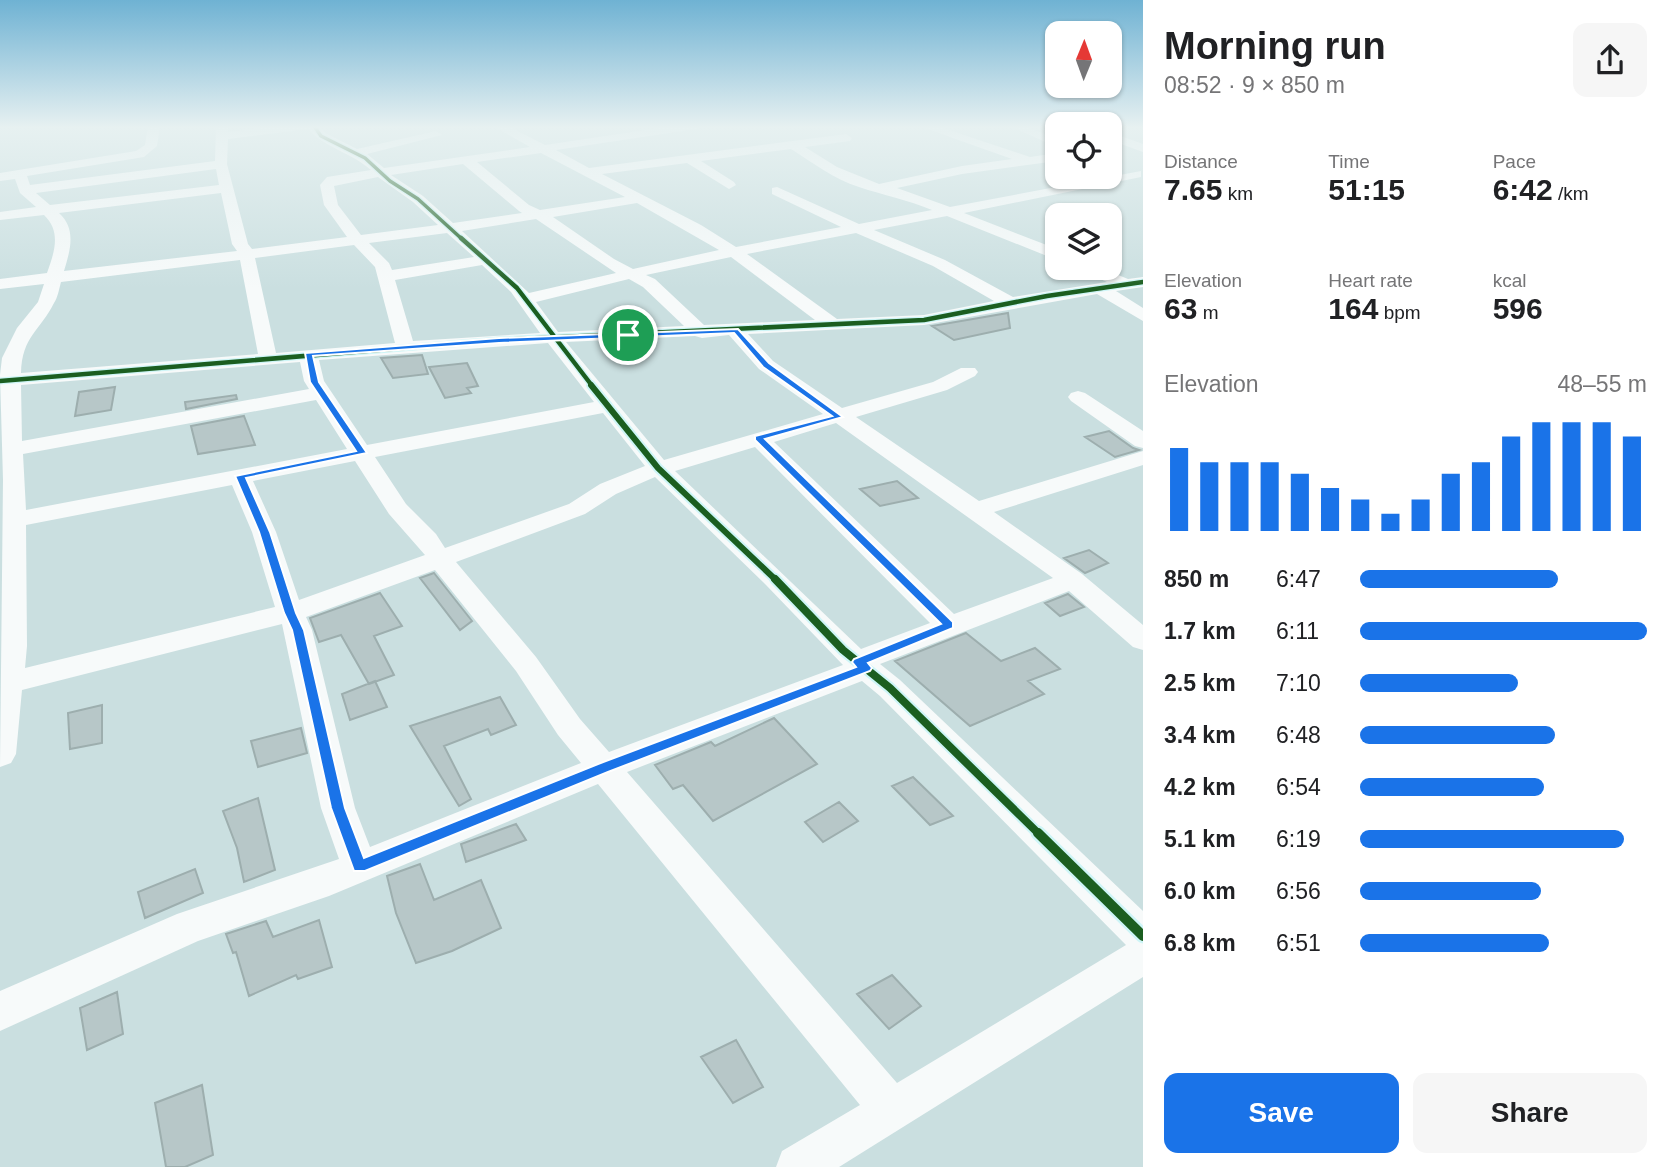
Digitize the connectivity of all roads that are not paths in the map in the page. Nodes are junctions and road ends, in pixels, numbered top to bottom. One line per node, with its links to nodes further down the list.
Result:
1 (15, 180): 16 (street)
2 (225, 180): 12 (street)
3 (332, 180): 22 (street)
4 (390, 180): 21 (street)
5 (492, 180): 19 (street)
6 (604, 180): 15 (street)
7 (722, 180): 11 (street)
8 (858, 180): 13 (street)
9 (913, 180): 13 (street)
10 (1113, 180): 17 (street)
11 (729, 185)
12 (226, 187): 16 (street); 24 (street)
13 (878, 188): 17 (street)
14 (777, 191): 20 (street)
15 (640, 198): 19 (street); 25 (street)
16 (47, 211): 18 (street); 29 (street)
17 (947, 211): 20 (street); 23 (street)
18 (0, 216)
19 (536, 216): 21 (street); 27 (street)
20 (854, 228): 25 (street); 34 (street)
21 (450, 229): 22 (street); 26 (street)
22 (357, 240): 24 (street); 28 (street)
23 (1045, 250)
24 (246, 252): 29 (street); 42 (street)
25 (735, 253): 27 (street); 36 (street)
26 (486, 260): 28 (street); 33 (street)
27 (627, 273): 33 (street); 38 (street)
28 (387, 276): 40 (street)
29 (55, 277): 30 (street); 44 (street)
30 (0, 284)
31 (1136, 284): 32 (street)
32 (1101, 289): 34 (street); 35 (street)
33 (525, 299): 39 (street)
34 (1012, 303): 36 (street)
35 (1143, 316)
36 (834, 325): 37 (street)
37 (736, 331): 38 (street); 48 (street)
38 (702, 332): 39 (street)
39 (553, 338): 40 (street); 47 (street)
40 (405, 346): 41 (street)
41 (308, 354): 42 (street); 45 (street)
42 (268, 358): 44 (street)
43 (968, 372): 48 (street)
44 (5, 381): 51 (street)
45 (322, 393): 51 (street); 52 (street)
46 (1078, 397): 50 (street)
47 (607, 406): 52 (street); 54 (street)
48 (839, 417): 49 (street); 56 (street)
49 (758, 438): 54 (street); 61 (street)
50 (1143, 441)
51 (11, 450): 57 (street)
52 (362, 453): 55 (street); 58 (street)
53 (1143, 458): 56 (street)
54 (658, 468): 58 (street); 63 (street)
55 (240, 476): 57 (street); 60 (street)
56 (976, 510): 59 (street)
57 (13, 520): 64 (street)
58 (440, 559): 60 (street); 66 (street)
59 (1073, 580): 61 (street); 62 (street)
60 (290, 613): 64 (street); 67 (street)
61 (949, 625): 63 (street)
62 (1143, 640)
63 (862, 665): 66 (street); 68 (street)
64 (9, 683): 65 (street)
65 (0, 754)
66 (603, 768): 67 (street); 71 (street)
67 (359, 866): 70 (street)
68 (1143, 936)
69 (1143, 956): 71 (street)
70 (0, 1010)
71 (892, 1110): 72 (street)
72 (798, 1167)

